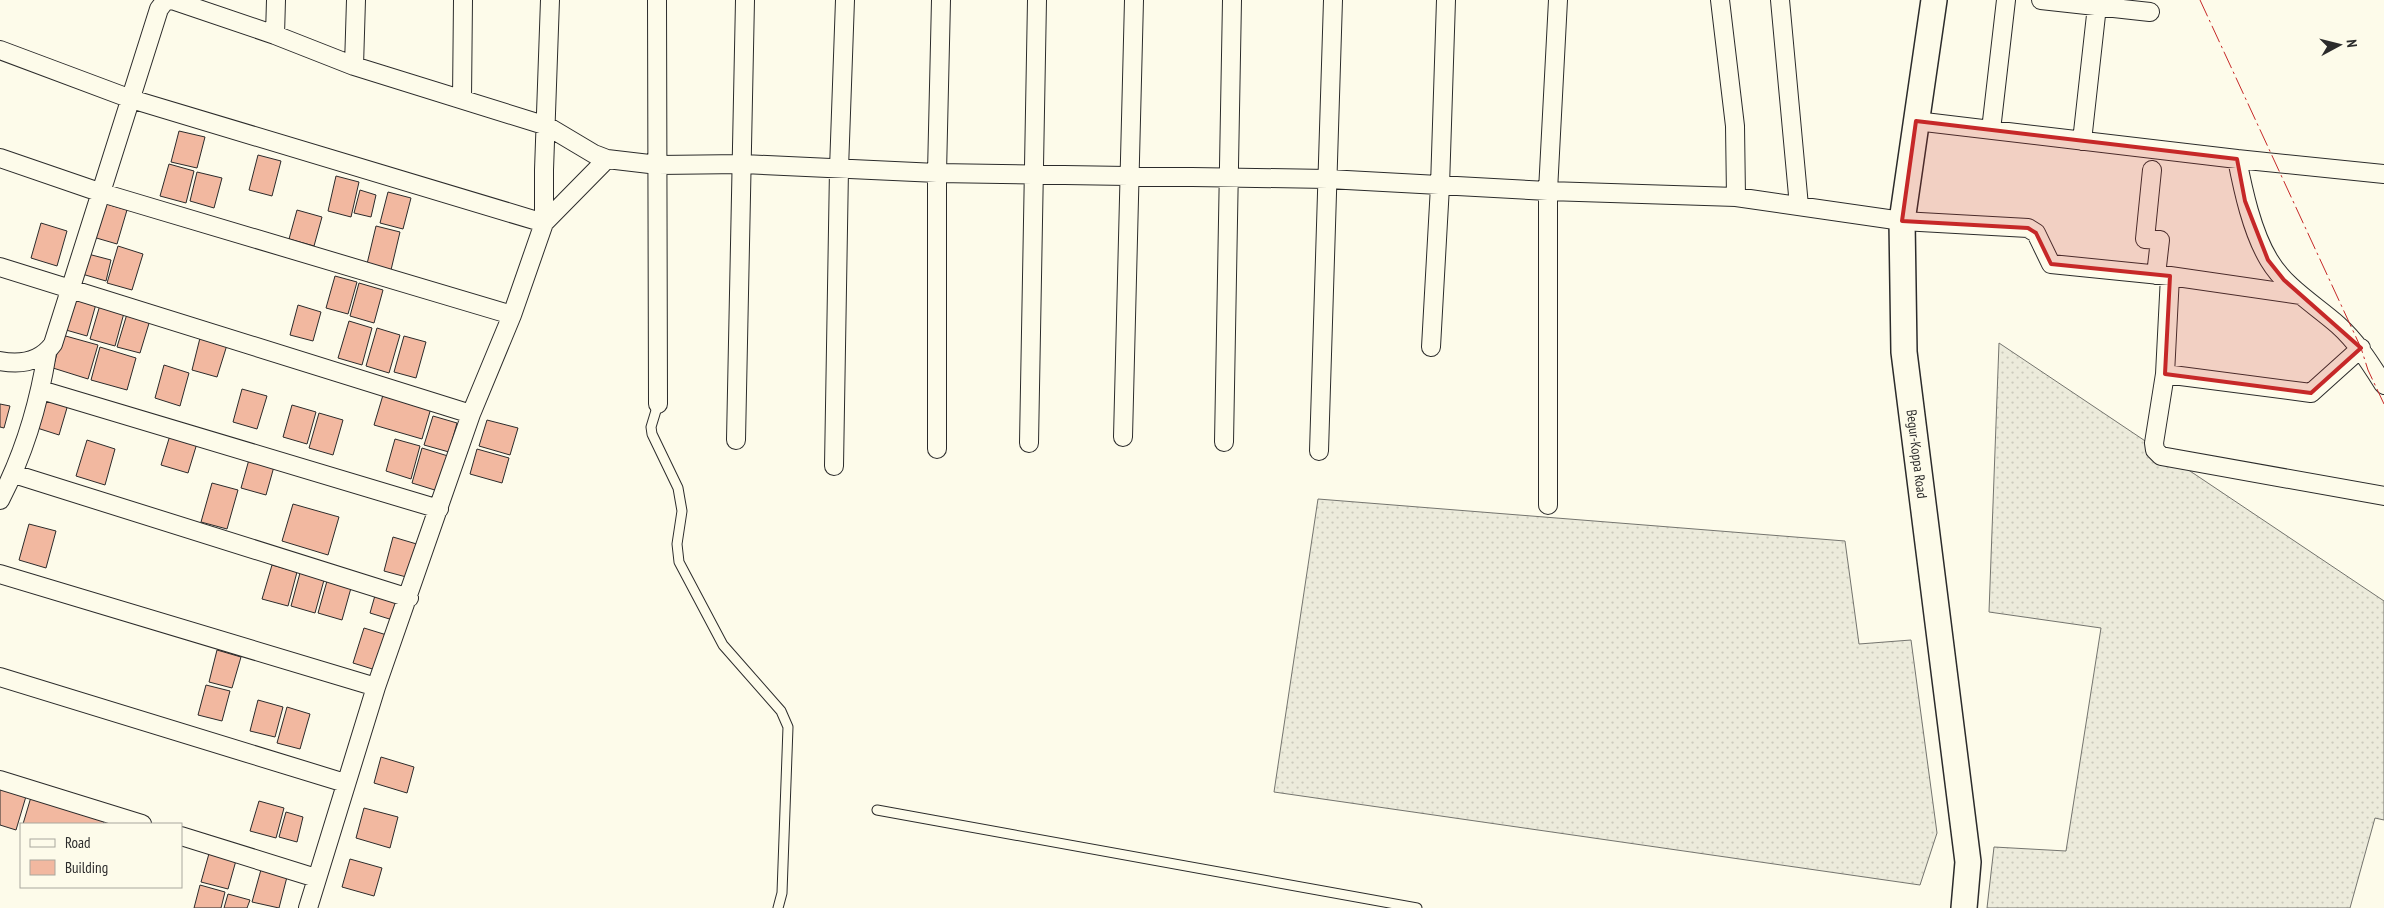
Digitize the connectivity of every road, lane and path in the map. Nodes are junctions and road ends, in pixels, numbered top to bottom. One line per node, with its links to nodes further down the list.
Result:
1 (276, 0): 23 (street)
2 (356, 0): 25 (street)
3 (462, 0): 26 (street)
4 (550, 0): 29 (street)
5 (657, 0): 36 (street)
6 (745, 0): 35 (street)
7 (845, 0): 37 (street)
8 (941, 0): 39 (street)
9 (1037, 0): 40 (street)
10 (1134, 0): 42 (street)
11 (1232, 0): 43 (street)
12 (1333, 0): 44 (street)
13 (1446, 0): 45 (street)
14 (1558, 0): 46 (street)
15 (1720, 0): 48 (street)
16 (1780, 0): 49 (street)
17 (1934, 0): 28 (main road, Begur-Koppa Road)
18 (2006, 0): 30 (street)
19 (2041, 0): 21 (street)
20 (163, 1): 23 (street); 27 (street)
21 (2097, 6): 22 (street); 31 (street)
22 (2150, 12)
23 (275, 34): 25 (street)
24 (0, 50): 27 (street)
25 (354, 66): 26 (street)
26 (462, 98): 29 (street)
27 (131, 99): 47 (street); 51 (street)
28 (1916, 121): 30 (street); 50 (main road, Begur-Koppa Road)
29 (547, 126): 33 (street); 51 (street)
30 (1991, 130): 31 (street)
31 (2082, 141): 34 (street)
32 (0, 158): 47 (street)
33 (607, 159): 36 (street); 51 (street)
34 (2237, 159): 41 (street); 55 (street)
35 (743, 164): 36 (street); 37 (street); 67 (street)
36 (658, 165): 64 (street)
37 (839, 169): 39 (street); 72 (street)
38 (2152, 170): 53 (street)
39 (937, 173): 40 (street); 70 (street)
40 (1035, 174): 42 (street); 69 (street)
41 (2384, 174)
42 (1131, 176): 43 (street); 66 (street)
43 (1228, 177): 44 (street); 68 (street)
44 (1328, 180): 45 (street); 71 (street)
45 (1440, 186): 46 (street); 57 (street)
46 (1548, 191): 48 (street); 76 (street)
47 (102, 193): 54 (street); 56 (street)
48 (1736, 197): 49 (street)
49 (1799, 206): 50 (street)
50 (1902, 221): 53 (street); 91 (main road, Begur-Koppa Road)
51 (544, 223): 56 (street)
52 (0, 266): 54 (street)
53 (2163, 276): 55 (street); 61 (street)
54 (71, 290): 59 (street); 65 (street)
55 (2301, 295): 58 (street)
56 (512, 316): 65 (street)
57 (1430, 347)
58 (2361, 348): 61 (street); 62 (street)
59 (47, 353): 60 (street); 63 (street)
60 (0, 361)
61 (2165, 374): 74 (street)
62 (2384, 384)
63 (41, 390): 73 (street); 77 (street)
64 (658, 404): 89 (lane)
65 (470, 414): 77 (street)
66 (1123, 437)
67 (736, 440)
68 (1224, 442)
69 (1029, 443)
70 (937, 449)
71 (1319, 451)
72 (834, 466)
73 (14, 474): 75 (street); 79 (street)
74 (2384, 496)
75 (0, 500)
76 (1548, 505)
77 (439, 509): 79 (street)
78 (0, 574): 81 (street)
79 (409, 598): 81 (street)
80 (0, 677): 83 (street)
81 (376, 687): 83 (street)
82 (0, 780): 85 (street)
83 (345, 783): 87 (street)
84 (877, 810): 90 (lane)
85 (139, 823)
86 (182, 836): 87 (street)
87 (316, 878): 88 (street)
88 (308, 908)
89 (778, 908)
90 (1417, 908)
91 (1964, 908)

